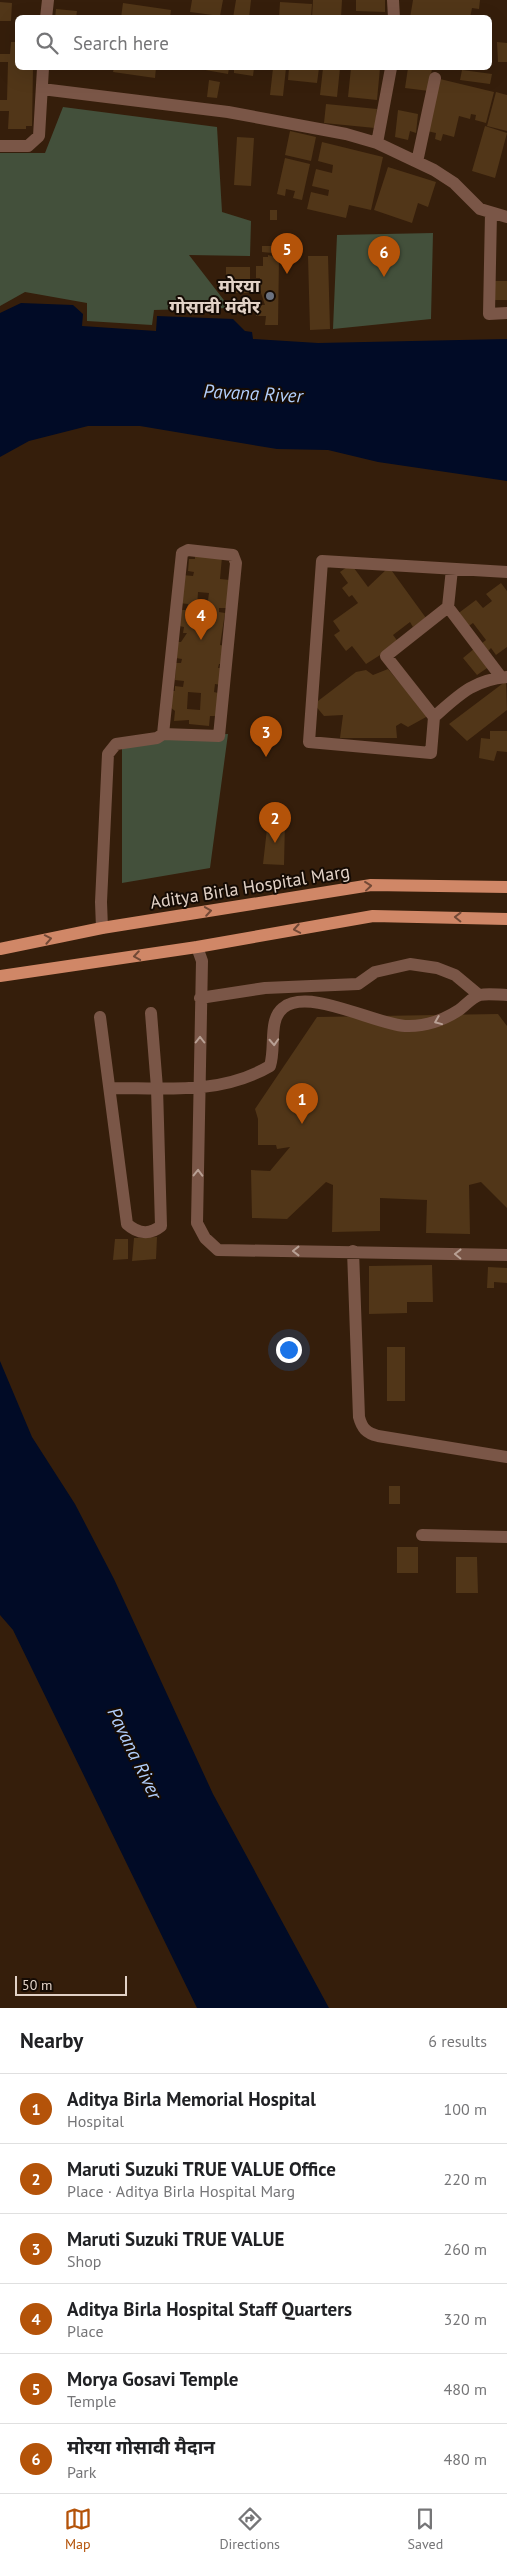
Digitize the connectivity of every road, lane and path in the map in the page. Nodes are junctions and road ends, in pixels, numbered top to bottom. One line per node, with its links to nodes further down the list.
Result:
1 (48, 0): 3 (street)
2 (393, 0): 4 (street)
3 (46, 15)
4 (394, 15)
5 (43, 70): 8 (street)
6 (390, 70): 9 (street)
7 (435, 78): 11 (street)
8 (42, 89): 9 (street); 10 (street)
9 (377, 143): 11 (street)
10 (0, 146)
11 (417, 162): 12 (street)
12 (491, 213): 13 (street); 14 (street)
13 (507, 217)
14 (507, 313)
15 (452, 569): 16 (street); 17 (street); 19 (street)
16 (507, 572)
17 (448, 607): 18 (street); 19 (street)
18 (504, 677): 19 (street)
19 (434, 717)
20 (163, 734): 20 (street); 23 (street)
21 (507, 887): 23 (main road, Aditya Birla Hospital Marg, one-way to 21)
22 (507, 919): 24 (main road, one-way to 24)
23 (102, 928): 25 (main road, Aditya Birla Hospital Marg, one-way to 23)
24 (197, 947): 26 (main road, one-way to 26); 29 (street)
25 (0, 949)
26 (0, 976)
27 (478, 995): 28 (street); 29 (street); 34 (street, one-way to 34)
28 (507, 995)
29 (200, 998): 34 (street, one-way to 29)
30 (151, 1013): 33 (street)
31 (100, 1017): 32 (street)
32 (110, 1088): 33 (street); 33 (street)
33 (157, 1088): 34 (street)
34 (199, 1089): 35 (street, one-way to 34)
35 (353, 1251): 36 (street, one-way to 35); 37 (street)
36 (507, 1255)
37 (507, 1457)
38 (422, 1535): 39 (street)
39 (507, 1537)

